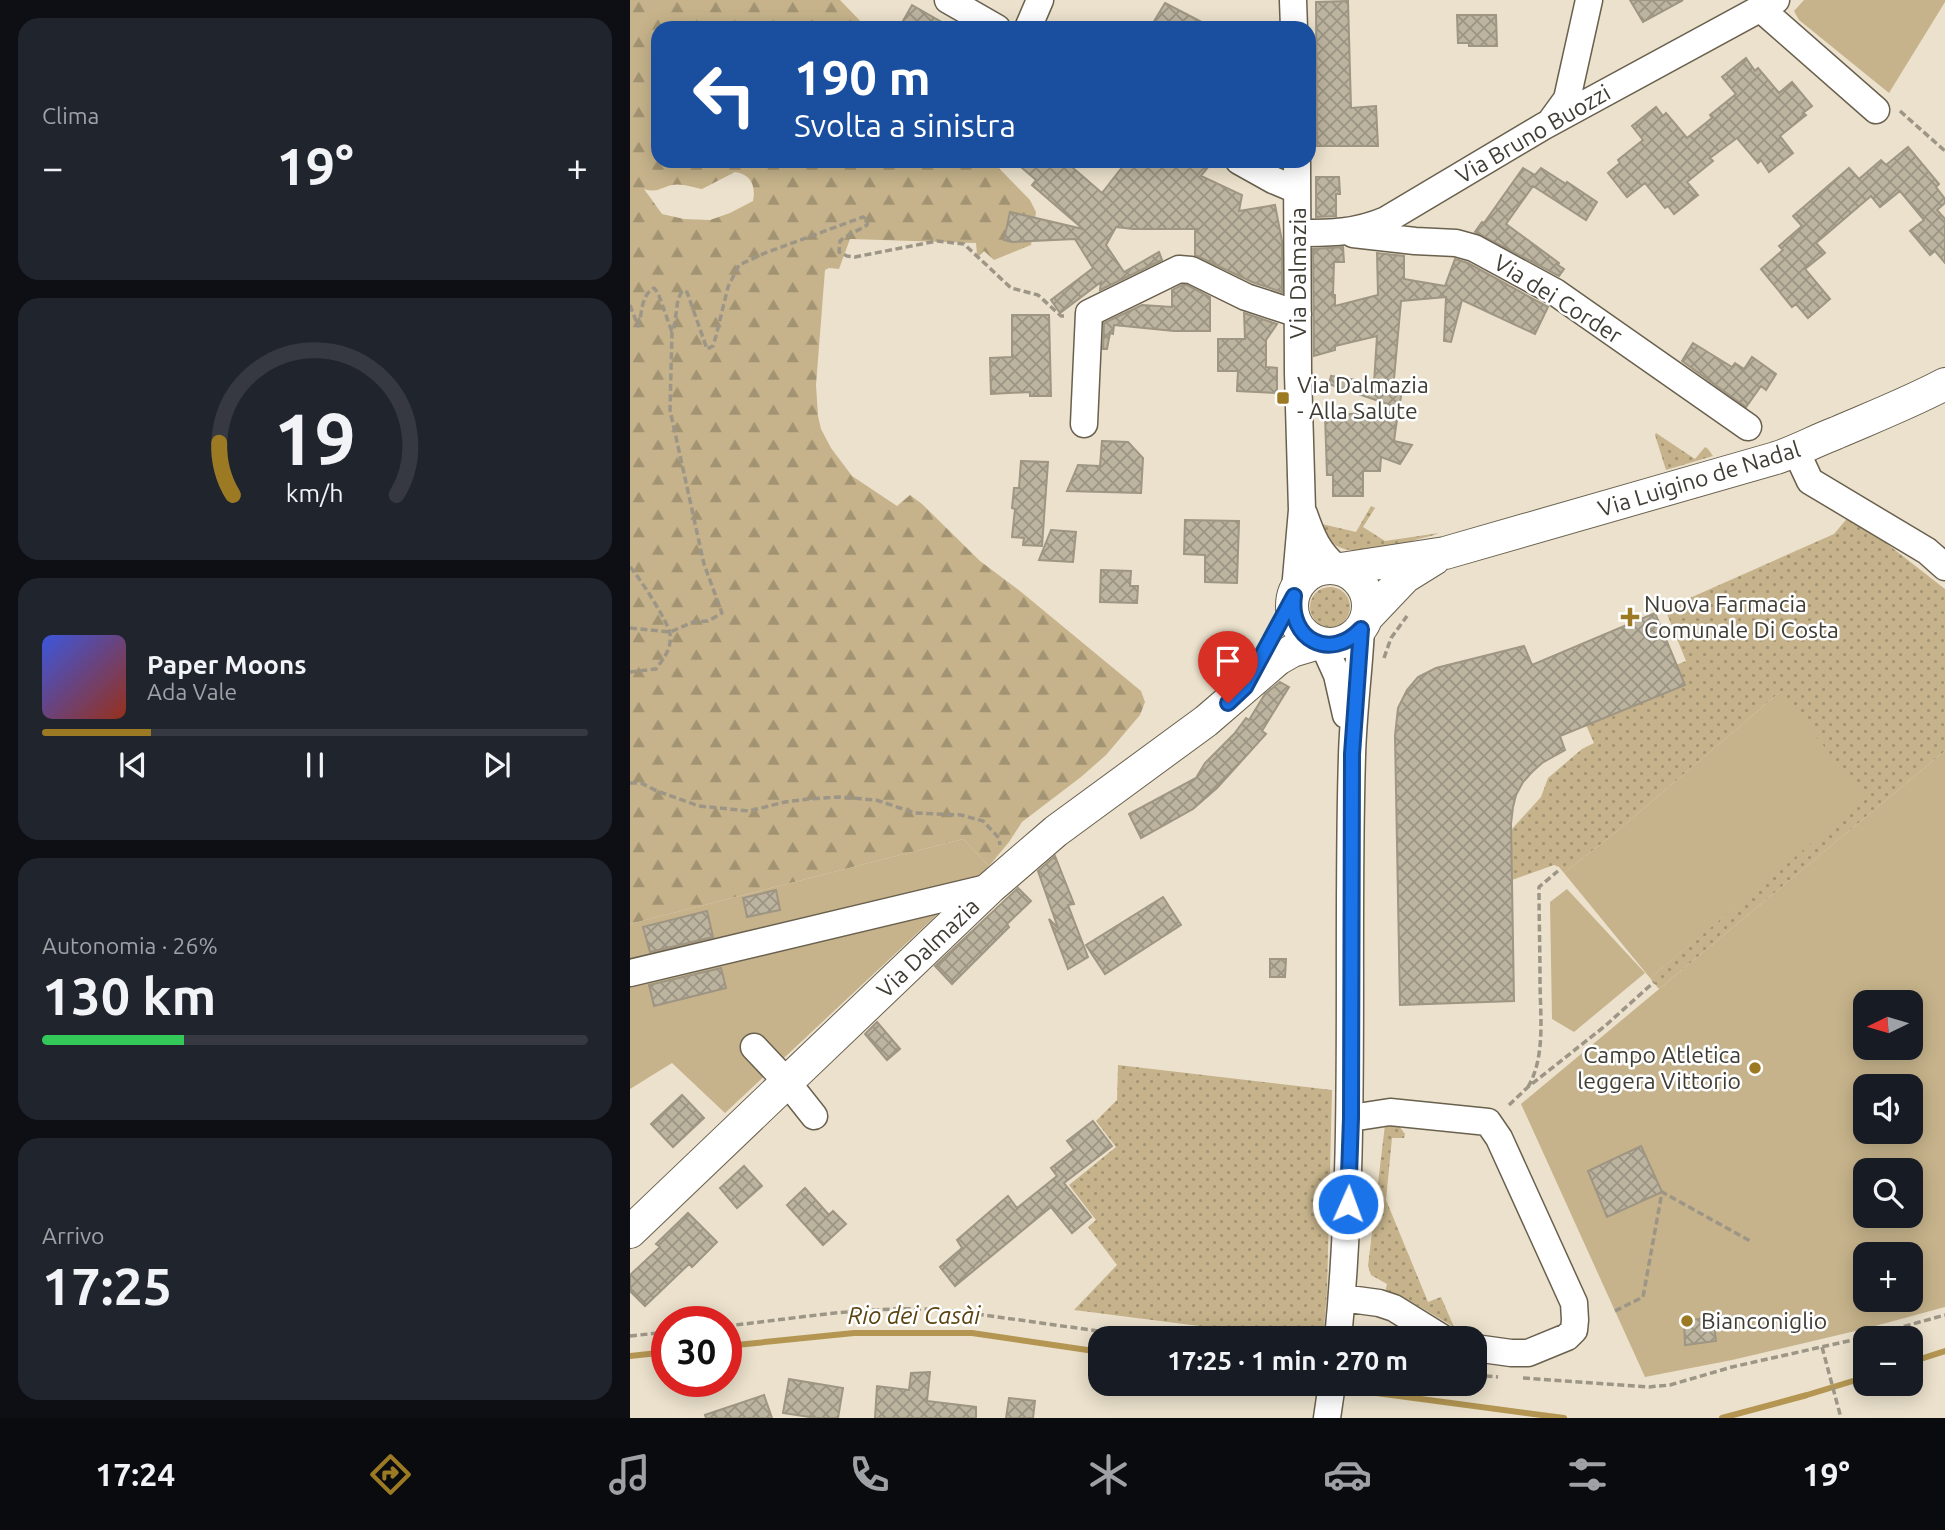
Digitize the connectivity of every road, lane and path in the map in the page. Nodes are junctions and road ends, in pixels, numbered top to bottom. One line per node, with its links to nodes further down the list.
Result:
1 (948, 0): 6 (street)
2 (1040, 0): 7 (street)
3 (1293, 0): 8 (street)
4 (1589, 0): 9 (street)
5 (1769, 4): 10 (street, Via Bruno Buozzi); 11 (street, Via Bruno Buozzi)
6 (985, 21)
7 (1031, 21)
8 (1294, 21)
9 (1578, 53): 10 (street); 12 (street)
10 (1619, 85): 12 (street, Via Bruno Buozzi)
11 (1888, 111): 13 (path)
12 (1544, 126): 17 (street, Via Bruno Buozzi)
13 (1945, 151)
14 (1252, 168): 16 (street)
15 (1297, 168): 16 (street, Via Dalmazia)
16 (1297, 190): 19 (street, Via Dalmazia)
17 (1413, 204): 18 (street, Via Bruno Buozzi); 20 (street)
18 (1345, 232): 19 (street, Via Bruno Buozzi); 20 (street, Via dei Corder)
19 (1298, 233): 23 (street, Via Dalmazia)
20 (1439, 241): 27 (street, Via dei Corder)
21 (630, 305): 24 (path)
22 (1089, 313): 23 (street); 24 (path); 26 (street)
23 (1298, 314): 29 (street, Via Dalmazia)
24 (671, 332): 40 (path)
25 (1945, 384): 28 (main road, Via Luigino de Nadal)
26 (1084, 424)
27 (1748, 427)
28 (1796, 451): 30 (main road, Via Luigino de Nadal); 32 (street)
29 (1302, 510): 33 (street, Via Dalmazia); 34 (street, Via Dalmazia)
30 (1445, 552): 33 (main road, Via Luigino de Nadal); 38 (main road, Via Luigino de Nadal)
31 (630, 567): 40 (path)
32 (1945, 567)
33 (1339, 569): 34 (main road); 38 (main road)
34 (1294, 593): 41 (main road); 44 (main road, Via Dalmazia)
35 (1662, 605): 37 (path)
36 (1413, 607): 42 (path)
37 (1654, 609)
38 (1364, 623): 41 (main road); 45 (street)
39 (630, 628): 40 (path)
40 (670, 632): 43 (path)
41 (1321, 644): 44 (main road, Via Dalmazia); 45 (street)
42 (1382, 663)
43 (630, 672)
44 (1245, 687): 49 (main road, Via Dalmazia)
45 (1352, 754): 57 (street)
46 (630, 783): 47 (path)
47 (1000, 848)
48 (1558, 871): 54 (path)
49 (991, 887): 50 (street); 53 (main road, Via Dalmazia)
50 (630, 974)
51 (1654, 982): 54 (path)
52 (754, 1047): 53 (street)
53 (787, 1082): 56 (street); 58 (main road, Via Dalmazia)
54 (1528, 1087): 55 (path)
55 (1509, 1105)
56 (814, 1116)
57 (1351, 1118): 60 (street); 70 (street)
58 (630, 1232)
59 (1752, 1242): 61 (path)
60 (1342, 1298): 64 (street); 65 (street)
61 (1615, 1311)
62 (1945, 1315): 69 (path)
63 (742, 1324): 66 (path)
64 (1339, 1326)
65 (1423, 1326)
66 (1088, 1330)
67 (651, 1334): 68 (path)
68 (630, 1336)
69 (1822, 1347): 73 (path); 74 (path)
70 (1487, 1349)
71 (1487, 1376): 72 (path)
72 (1501, 1377)
73 (1514, 1378)
74 (1841, 1418)

